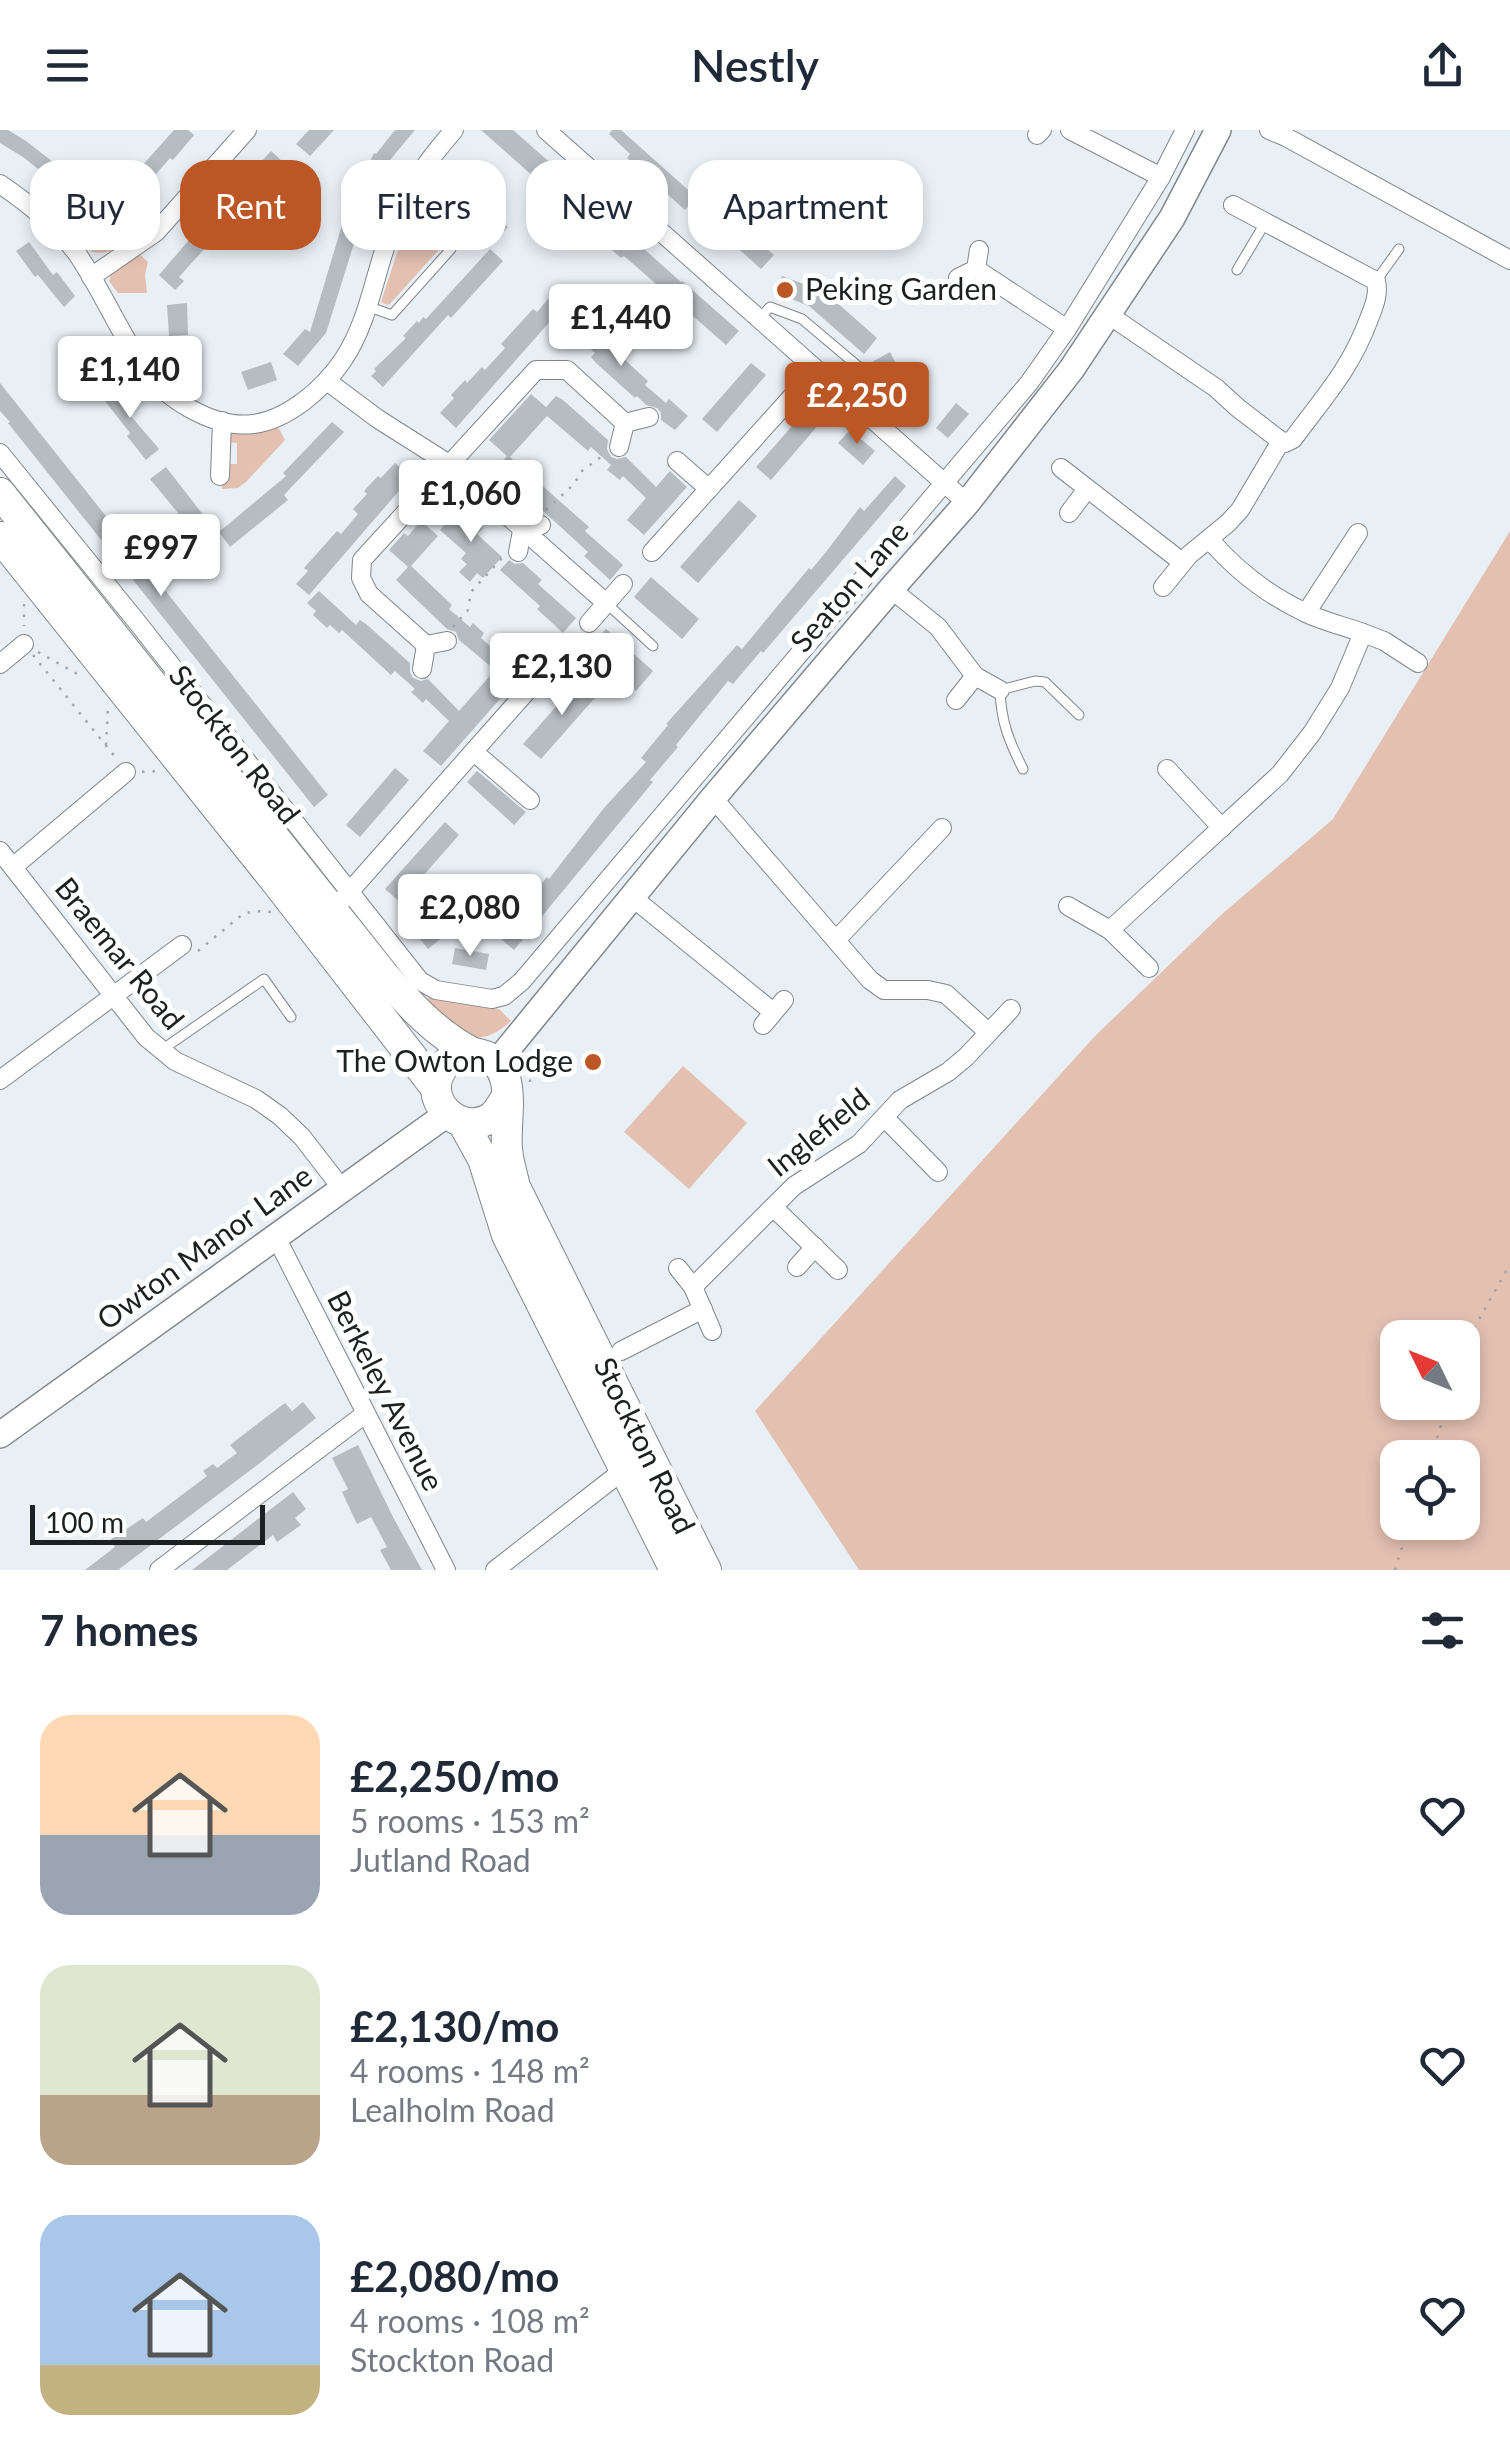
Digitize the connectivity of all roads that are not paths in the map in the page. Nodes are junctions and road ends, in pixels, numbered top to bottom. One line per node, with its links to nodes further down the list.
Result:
1 (246, 130): 20 (street)
2 (454, 130): 8 (street)
3 (546, 130): 25 (street)
4 (1070, 130): 9 (street)
5 (1186, 130): 9 (street, Seaton Lane)
6 (1218, 130): 24 (main road, Seaton Lane)
7 (1269, 130): 17 (street)
8 (430, 160)
9 (1161, 177): 26 (street, Seaton Lane)
10 (0, 184): 20 (street)
11 (1233, 205): 12 (street)
12 (1266, 223): 19 (lane); 22 (street)
13 (1399, 249): 22 (lane)
14 (384, 250): 23 (street)
15 (450, 250): 23 (lane)
16 (978, 250): 18 (street)
17 (1510, 260)
18 (976, 270): 21 (street); 26 (street)
19 (1236, 270)
20 (91, 276): 31 (street)
21 (958, 278)
22 (1376, 281): 33 (street)
23 (367, 306): 28 (street)
24 (1108, 314): 33 (street); 44 (main road, Seaton Lane)
25 (758, 319): 27 (street); 29 (lane)
26 (1067, 329): 40 (street, Seaton Lane)
27 (816, 370): 29 (street); 42 (street)
28 (328, 381): 31 (street); 37 (street)
29 (862, 412): 40 (street)
30 (649, 418): 32 (street)
31 (222, 421): 39 (street)
32 (625, 424): 34 (street); 37 (street)
33 (1280, 441): 50 (street)
34 (614, 449)
35 (0, 453): 86 (street, Stockton Road)
36 (678, 462): 42 (street)
37 (449, 464): 47 (street); 63 (street)
38 (1061, 468): 41 (street)
39 (220, 476)
40 (943, 482): 44 (street); 91 (street, Seaton Lane)
41 (1087, 488): 45 (street); 53 (street)
42 (708, 489): 52 (street)
43 (0, 493): 86 (highway, Stockton Road)
44 (967, 503): 56 (main road, Seaton Lane)
45 (1068, 513)
46 (542, 520): 47 (street)
47 (522, 531): 51 (street); 57 (street)
48 (1358, 533): 58 (street)
49 (0, 537): 104 (highway, Stockton Road)
50 (1210, 540): 53 (street); 58 (street)
51 (513, 552)
52 (652, 552)
53 (1182, 562): 55 (street)
54 (623, 584): 57 (street)
55 (1163, 587)
56 (891, 589): 69 (street); 77 (main road, Seaton Lane)
57 (606, 603): 59 (street); 64 (lane)
58 (1306, 613): 60 (street)
59 (589, 623)
60 (1364, 634): 65 (street); 80 (street)
61 (448, 636): 63 (street)
62 (24, 644): 66 (street)
63 (426, 645): 68 (street)
64 (653, 646)
65 (1418, 663)
66 (0, 664)
67 (550, 665): 73 (street)
68 (422, 669)
69 (974, 676): 70 (street); 71 (street)
70 (1000, 690): 72 (lane); 74 (lane)
71 (956, 700)
72 (1079, 715)
73 (474, 752): 78 (street); 86 (street)
74 (1023, 769)
75 (1167, 769): 80 (street)
76 (126, 772): 83 (street)
77 (714, 798): 85 (main road, Seaton Lane); 89 (street)
78 (530, 800)
79 (942, 828): 82 (street)
80 (1222, 828): 88 (street)
81 (0, 851): 83 (street, Braemar Road)
82 (908, 865): 84 (street); 89 (street)
83 (13, 867): 94 (street, Braemar Road)
84 (922, 878)
85 (632, 896): 92 (main road, Seaton Lane); 97 (street)
86 (341, 900): 95 (street, Stockton Road); 101 (highway, Stockton Road)
87 (1068, 906): 88 (street)
88 (1110, 930): 93 (street)
89 (836, 940): 99 (street)
90 (182, 945): 94 (street)
91 (549, 947): 92 (lane); 95 (street, Seaton Lane)
92 (575, 966): 101 (main road, Seaton Lane)
93 (1150, 968)
94 (115, 996): 100 (street, Braemar Road); 102 (street)
95 (492, 999)
96 (1011, 1010): 99 (street, Inglefield)
97 (774, 1012)
98 (291, 1017): 100 (lane)
99 (988, 1032): 105 (street, Inglefield)
100 (160, 1051): 107 (street, Braemar Road)
101 (483, 1057): 103 (highway); 104 (highway)
102 (0, 1080)
103 (506, 1098): 104 (highway); 125 (highway, Stockton Road)
104 (449, 1108): 107 (main road, Owton Manor Lane); 120 (highway, Stockton Road)
105 (885, 1118): 106 (street); 108 (street, Inglefield)
106 (938, 1172)
107 (343, 1190): 109 (main road, Owton Manor Lane)
108 (772, 1206): 110 (street); 114 (street, Inglefield)
109 (276, 1238): 118 (street, Berkeley Avenue); 119 (main road, Owton Manor Lane)
110 (815, 1247): 111 (street); 113 (street)
111 (796, 1267)
112 (678, 1268): 114 (street)
113 (838, 1270)
114 (693, 1287): 115 (street)
115 (702, 1309): 116 (street); 117 (street)
116 (712, 1331)
117 (621, 1351)
118 (365, 1414): 121 (street); 122 (street, Berkeley Avenue)
119 (0, 1435)
120 (625, 1468): 123 (street); 124 (highway, Stockton Road)
121 (159, 1570)
122 (446, 1570)
123 (495, 1570)
124 (675, 1570)
125 (706, 1570)

